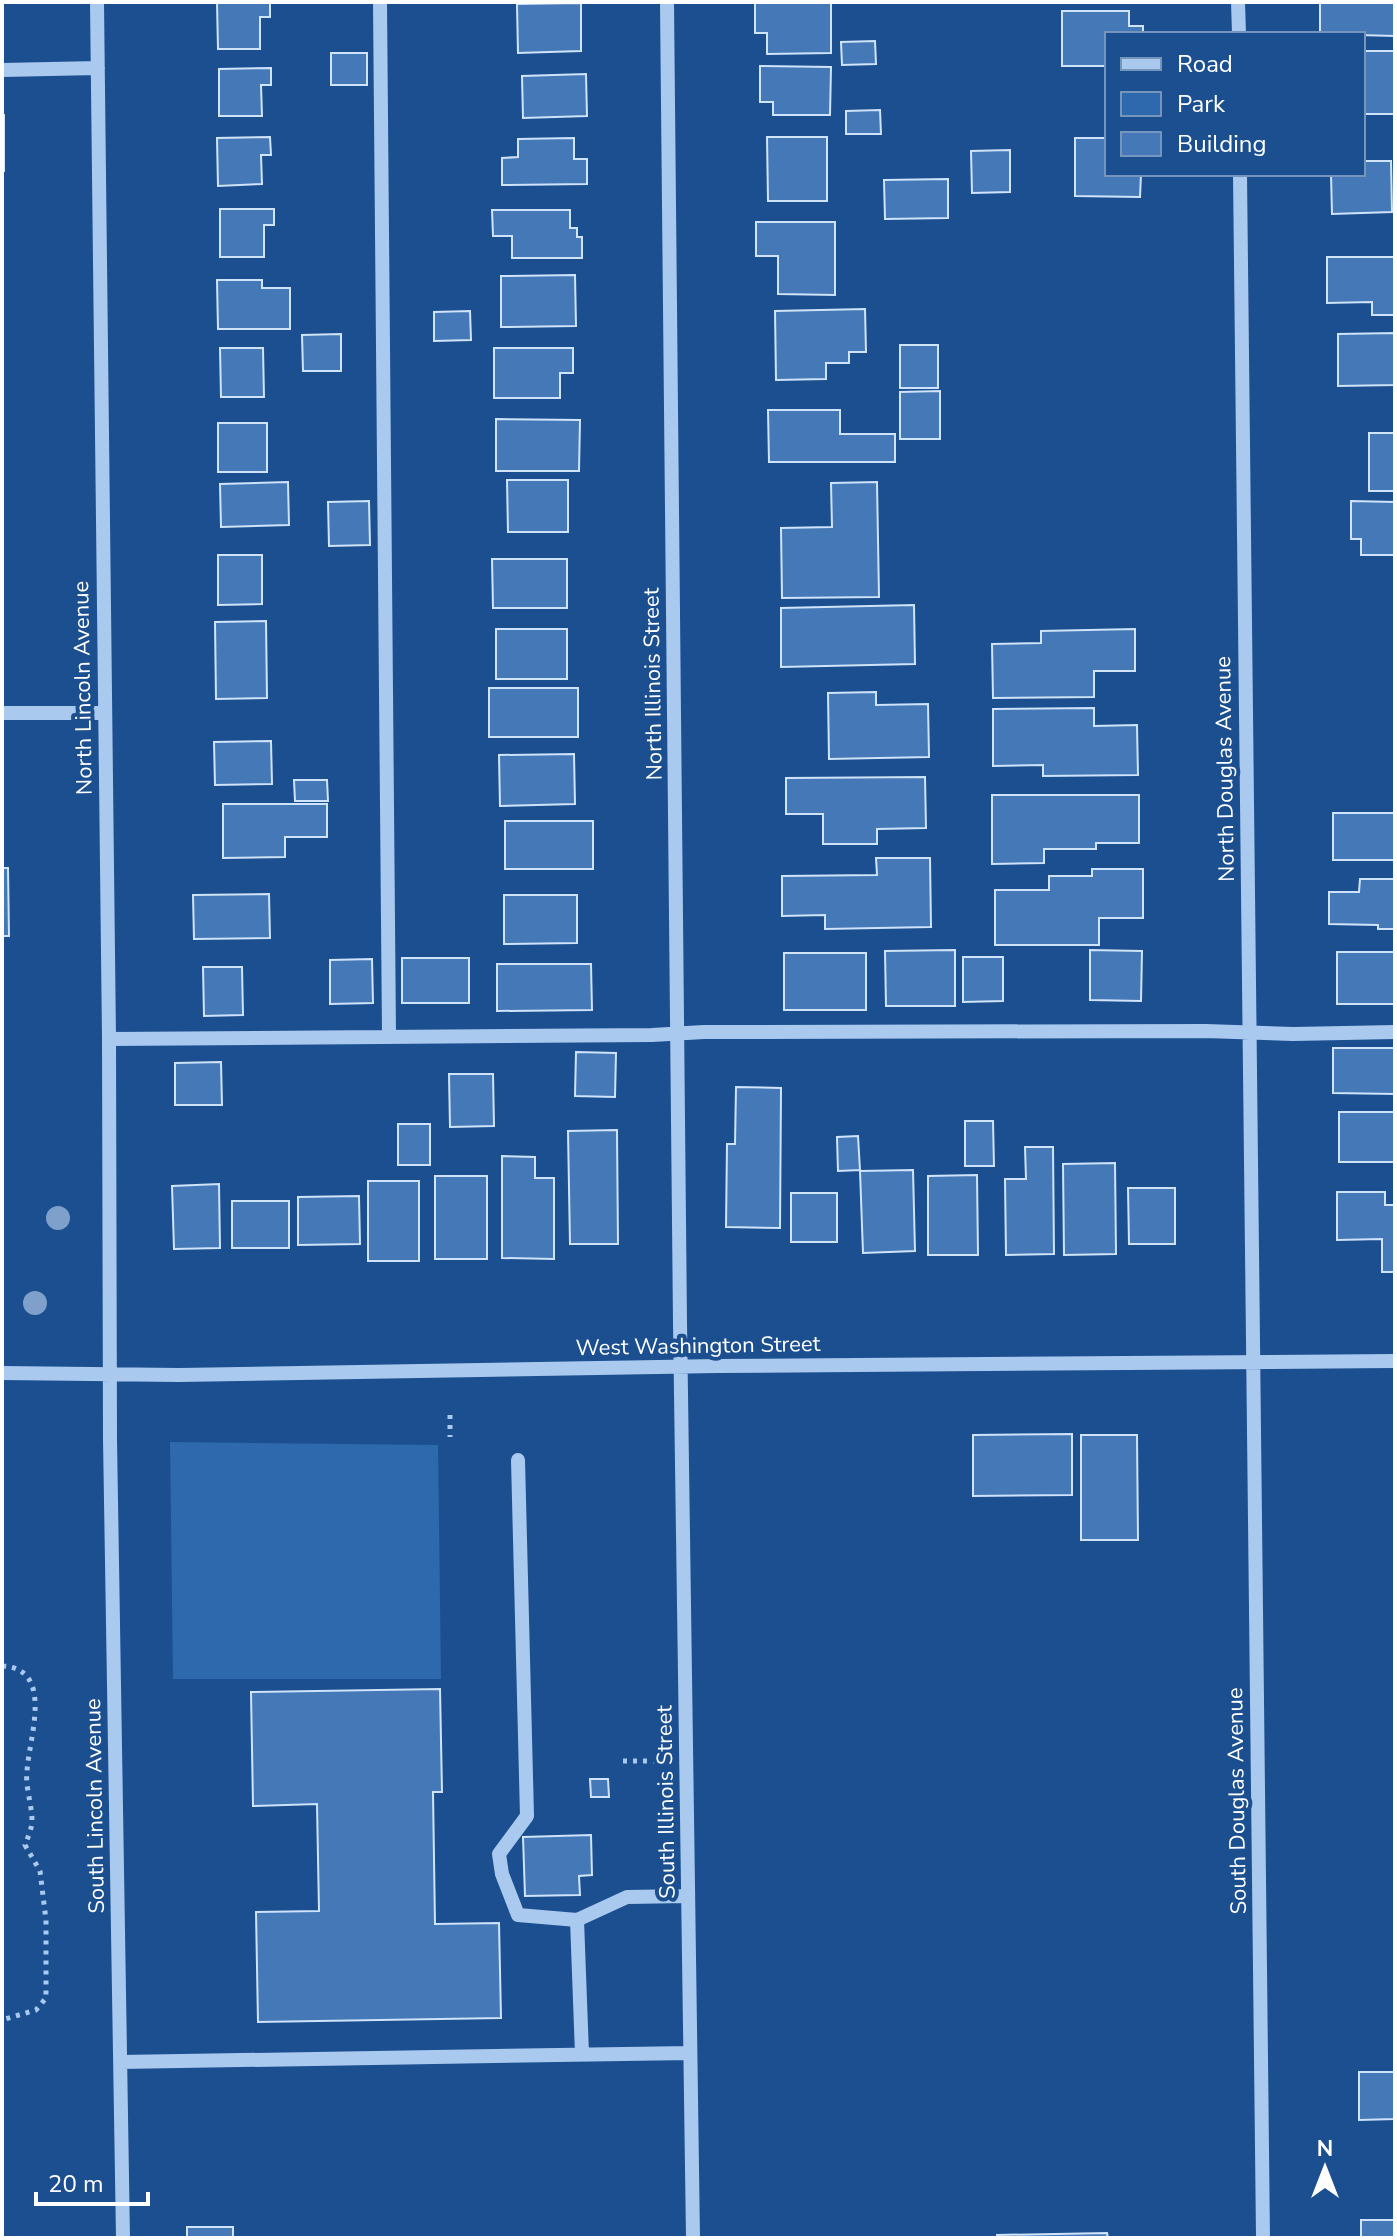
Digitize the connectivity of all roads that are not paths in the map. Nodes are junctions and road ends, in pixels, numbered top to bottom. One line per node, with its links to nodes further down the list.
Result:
1 (97, 2): 6 (street, North Lincoln Avenue)
2 (380, 2): 14 (street)
3 (667, 2): 13 (street, North Illinois Street)
4 (1238, 2): 5 (street)
5 (1239, 32)
6 (98, 68): 7 (street); 10 (street, North Lincoln Avenue)
7 (2, 70)
8 (1240, 176): 11 (street, North Douglas Avenue)
9 (2, 713): 10 (street)
10 (104, 713): 15 (street, North Lincoln Avenue)
11 (1249, 1032): 12 (street); 13 (street); 17 (street, North Douglas Avenue)
12 (1395, 1032)
13 (677, 1034): 14 (street); 18 (street, North Illinois Street)
14 (389, 1035): 15 (street)
15 (109, 1039): 20 (street, North Lincoln Avenue)
16 (1395, 1361): 17 (street, West Washington Street)
17 (1252, 1363): 18 (street, West Washington Street); 29 (street, South Douglas Avenue)
18 (681, 1366): 20 (street, West Washington Street); 22 (street, South Illinois Street)
19 (2, 1373): 20 (street, West Washington Street)
20 (111, 1374): 26 (street, South Lincoln Avenue)
21 (518, 1460): 23 (street)
22 (688, 1896): 23 (street); 24 (street, South Illinois Street)
23 (577, 1920): 25 (street)
24 (690, 2053): 25 (street); 28 (street, South Illinois Street)
25 (582, 2054): 26 (street)
26 (120, 2062): 27 (street, South Lincoln Avenue)
27 (123, 2238)
28 (693, 2238)
29 (1263, 2238)

